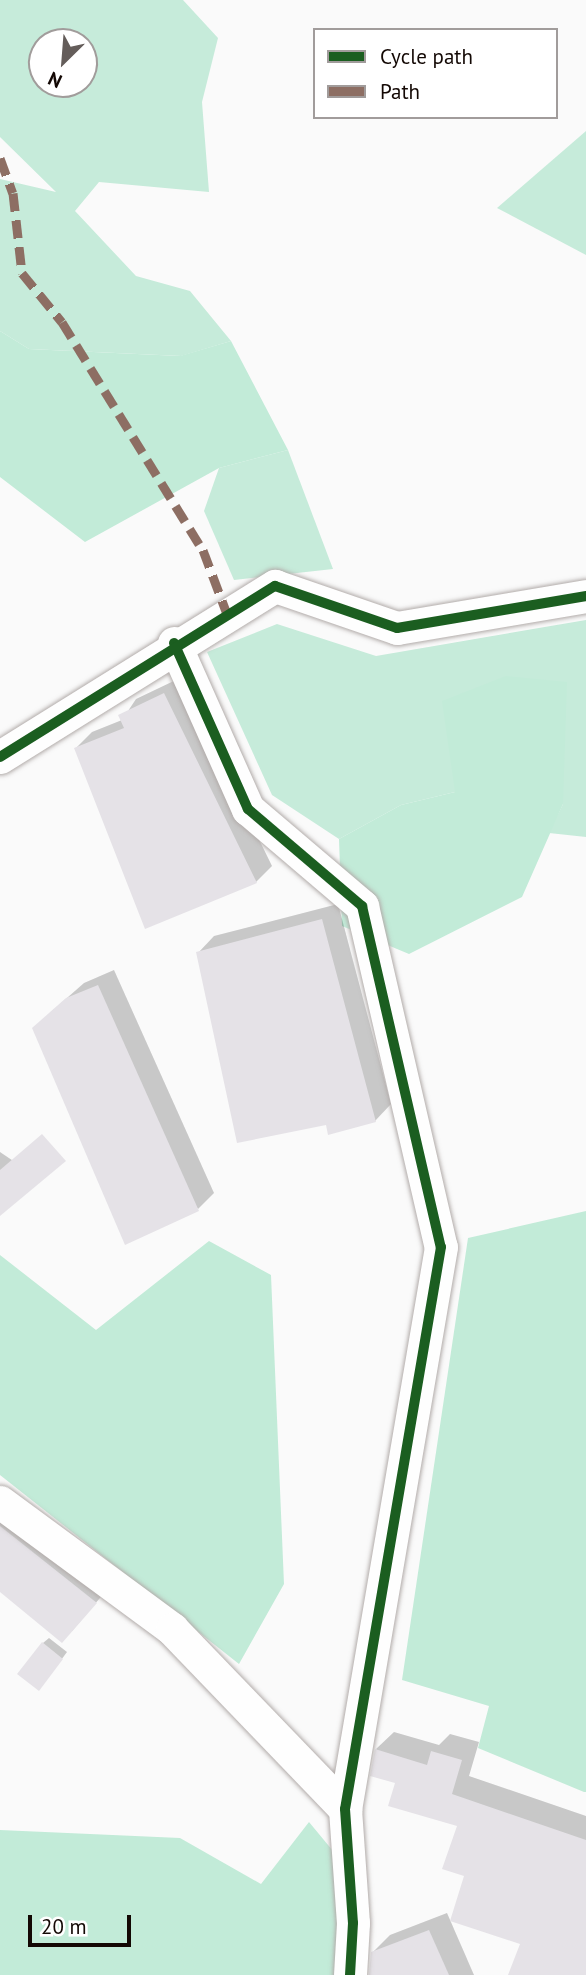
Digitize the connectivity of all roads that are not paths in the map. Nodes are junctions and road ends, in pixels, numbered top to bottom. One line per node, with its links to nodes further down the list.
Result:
1 (586, 596): 2 (street)
2 (174, 643): 3 (street); 5 (street)
3 (0, 757)
4 (0, 1502): 5 (street)
5 (345, 1809): 6 (street)
6 (350, 1975)

